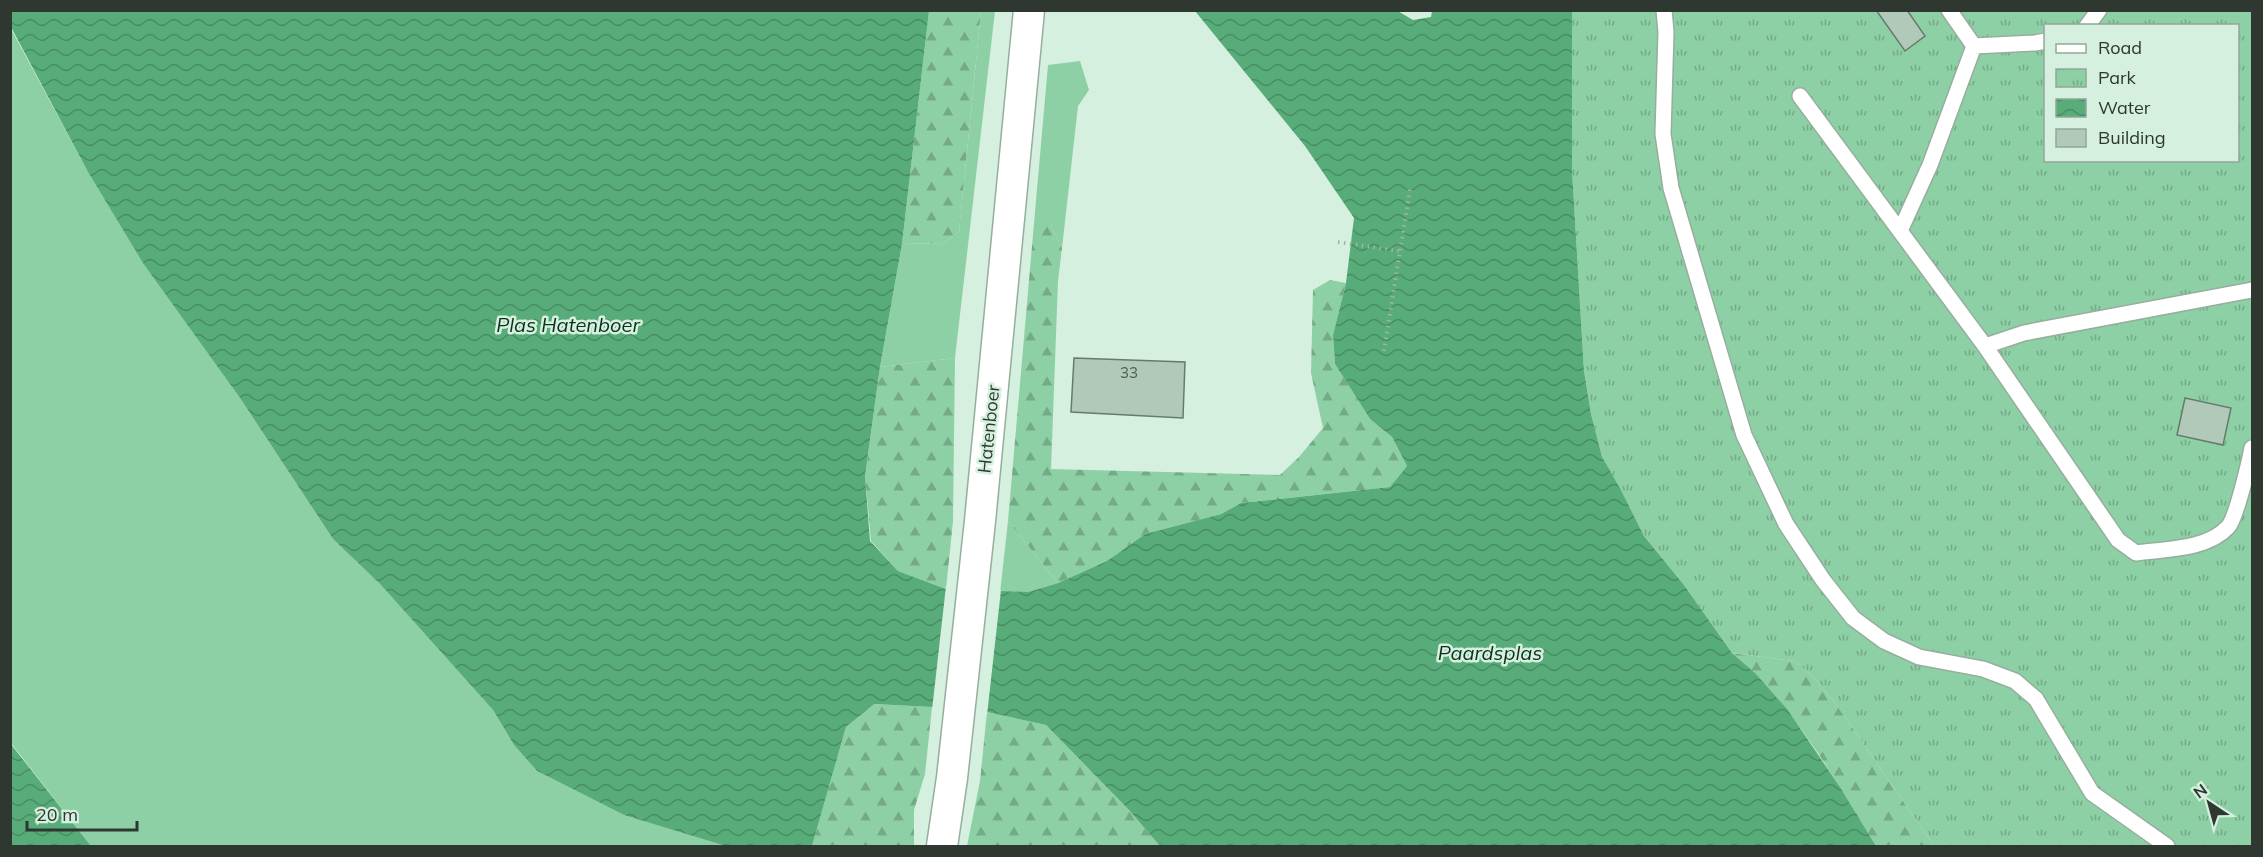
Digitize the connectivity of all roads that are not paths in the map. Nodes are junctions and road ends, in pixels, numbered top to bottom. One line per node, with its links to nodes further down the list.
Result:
1 (1029, 10): 13 (street, Hatenboer)
2 (1664, 10): 14 (lane)
3 (1949, 10): 7 (lane)
4 (2099, 10): 5 (lane)
5 (2088, 24)
6 (2044, 41): 7 (lane)
7 (1974, 46): 9 (lane)
8 (1800, 96): 9 (lane)
9 (1900, 231): 11 (lane)
10 (2253, 290): 11 (lane)
11 (1985, 346): 12 (lane)
12 (2253, 448)
13 (942, 846)
14 (2166, 846)

